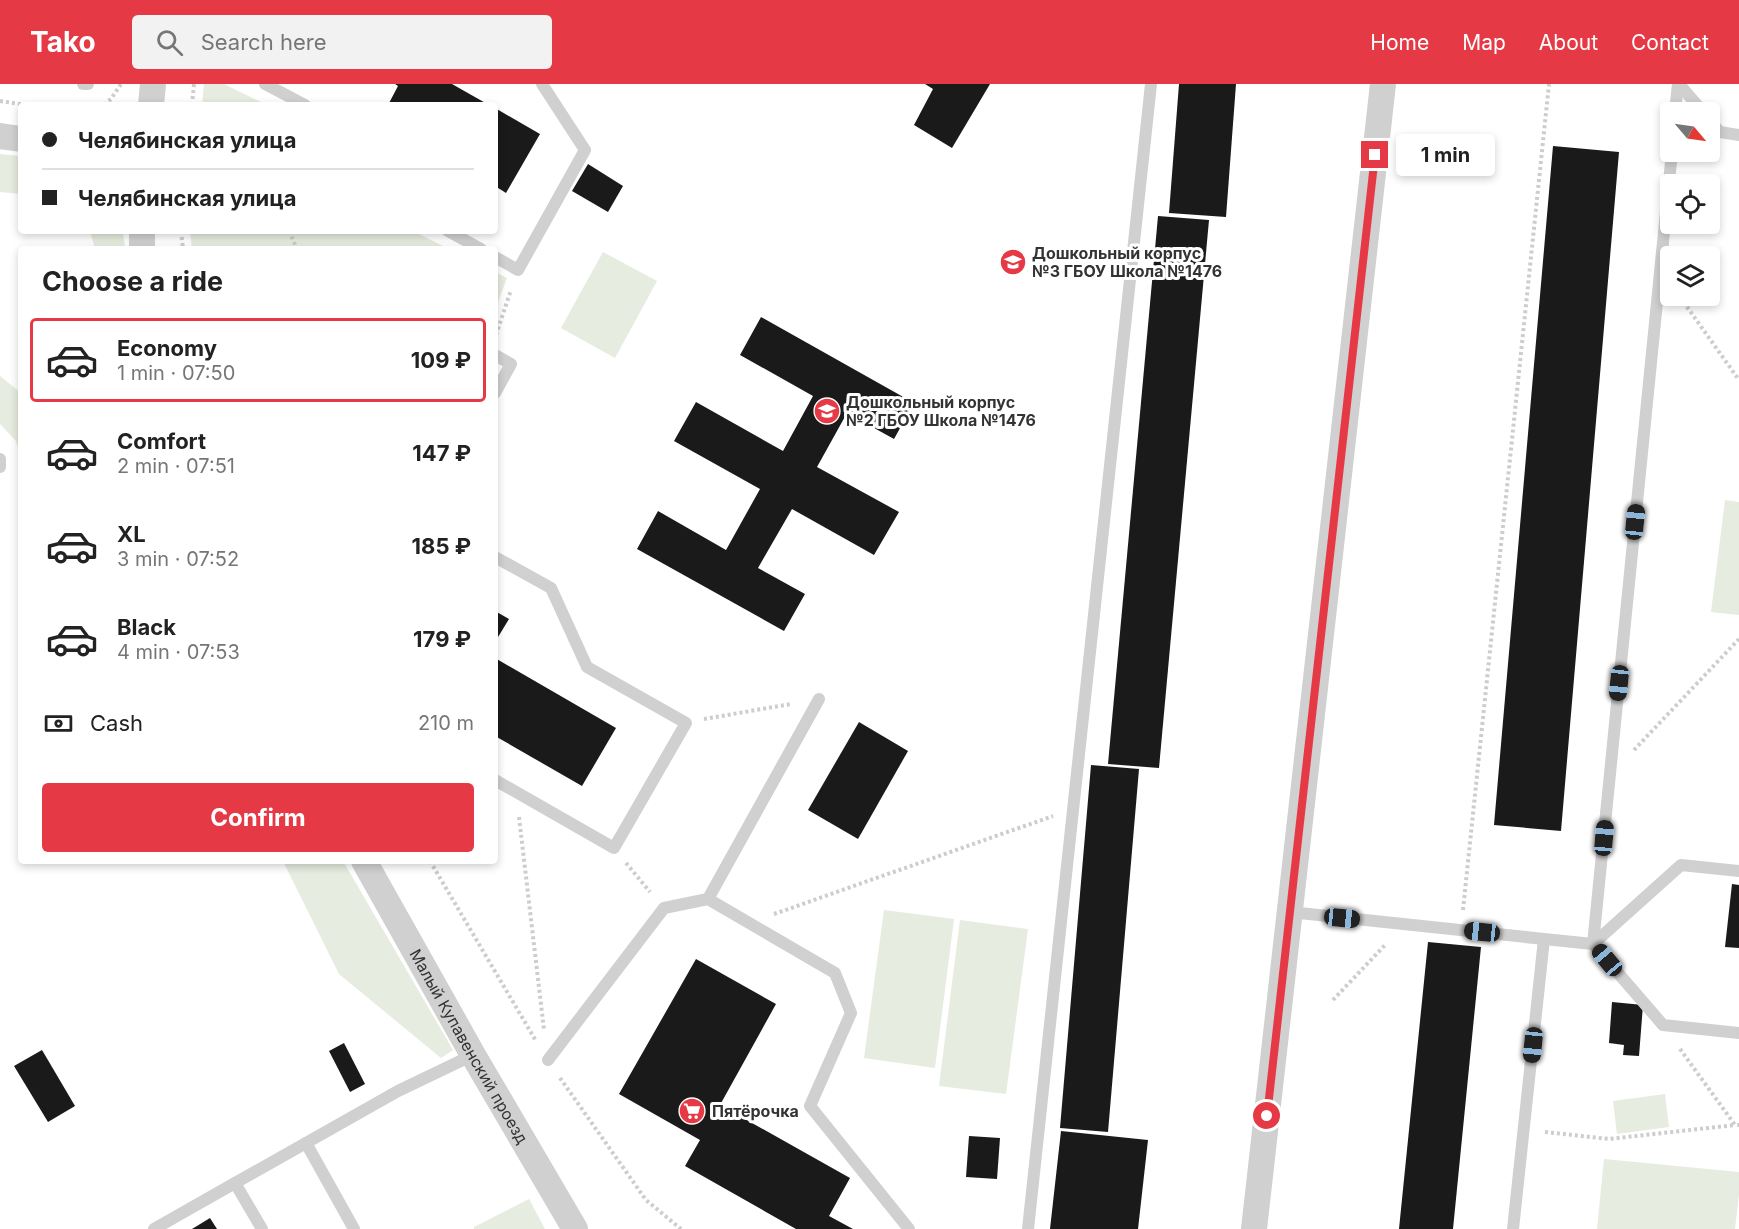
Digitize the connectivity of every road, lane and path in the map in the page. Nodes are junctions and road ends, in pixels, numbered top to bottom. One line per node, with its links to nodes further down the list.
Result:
1 (83, 84): 2 (lane)
2 (88, 84)
3 (121, 84): 13 (path)
4 (153, 84): 14 (street)
5 (194, 84): 15 (path)
6 (265, 84): 16 (lane)
7 (542, 84): 28 (lane)
8 (1150, 84): 43 (lane)
9 (1383, 84): 49 (street)
10 (1549, 84): 52 (path)
11 (1679, 84): 17 (lane); 18 (lane)
12 (0, 101): 19 (path)
13 (108, 102)
14 (151, 102)
15 (192, 102)
16 (299, 102)
17 (1677, 102)
18 (1694, 102)
19 (18, 104)
20 (1720, 132): 21 (lane)
21 (1739, 135)
22 (0, 136): 23 (street)
23 (18, 139)
24 (1671, 162): 40 (lane)
25 (454, 234): 26 (lane)
26 (476, 246)
27 (498, 259): 28 (lane)
28 (518, 270): 30 (path)
29 (1685, 306): 32 (path)
30 (498, 329)
31 (498, 357): 33 (lane)
32 (1739, 380)
33 (498, 388)
34 (0, 459): 35 (lane)
35 (0, 467)
36 (498, 559): 39 (lane)
37 (1739, 639): 40 (path)
38 (819, 699): 39 (path); 47 (lane)
39 (686, 723): 44 (lane)
40 (1610, 775): 54 (lane)
41 (498, 782): 42 (lane)
42 (516, 792): 44 (lane); 59 (path)
43 (1073, 808): 50 (path); 69 (lane)
44 (614, 848): 48 (path)
45 (366, 864): 58 (street, Малый Купавенский проезд)
46 (1739, 871): 54 (lane)
47 (708, 899): 48 (lane); 50 (lane)
48 (664, 908): 59 (lane)
49 (1290, 912): 51 (lane); 70 (street)
50 (750, 923): 68 (lane)
51 (1406, 924): 52 (lane); 55 (path)
52 (1461, 930): 53 (lane)
53 (1544, 939): 54 (lane); 61 (lane)
54 (1593, 944): 56 (lane)
55 (1333, 1000)
56 (1663, 1025): 57 (lane); 60 (path)
57 (1739, 1033)
58 (473, 1055): 62 (lane); 67 (street, Малый Купавенский проезд)
59 (548, 1060)
60 (1737, 1125): 61 (path)
61 (1524, 1130): 71 (lane)
62 (306, 1143): 63 (lane); 66 (lane)
63 (235, 1183): 64 (lane); 65 (lane)
64 (154, 1229)
65 (262, 1229)
66 (354, 1229)
67 (575, 1229)
68 (909, 1229)
69 (1028, 1229)
70 (1254, 1229)
71 (1513, 1229)

